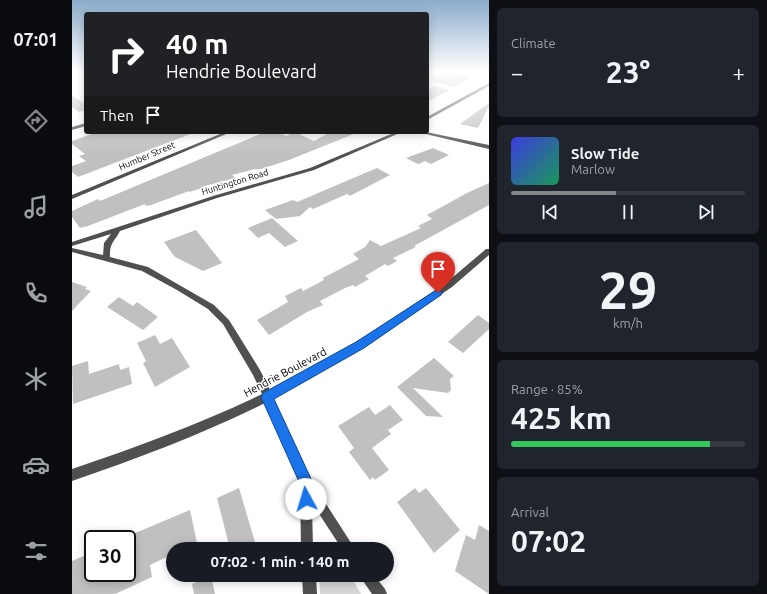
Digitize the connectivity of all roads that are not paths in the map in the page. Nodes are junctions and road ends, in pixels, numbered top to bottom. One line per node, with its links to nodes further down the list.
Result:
1 (463, 99): 2 (street)
2 (429, 118)
3 (72, 124): 5 (street)
4 (84, 125): 5 (street)
5 (74, 128)
6 (224, 134): 10 (street, Humber Street)
7 (395, 134): 11 (street, Huntington Road)
8 (428, 134): 9 (street)
9 (489, 147)
10 (72, 197)
11 (117, 230): 12 (street, Huntington Road); 15 (street)
12 (72, 244)
13 (72, 250): 15 (street)
14 (489, 251): 16 (street, Hendrie Boulevard)
15 (107, 258): 16 (street)
16 (267, 397): 17 (street, Hendrie Boulevard); 18 (street)
17 (72, 475)
18 (306, 483): 19 (street); 20 (street)
19 (307, 542)
20 (344, 542)
21 (309, 582): 23 (street)
22 (371, 582): 24 (street)
23 (310, 594)
24 (380, 594)

